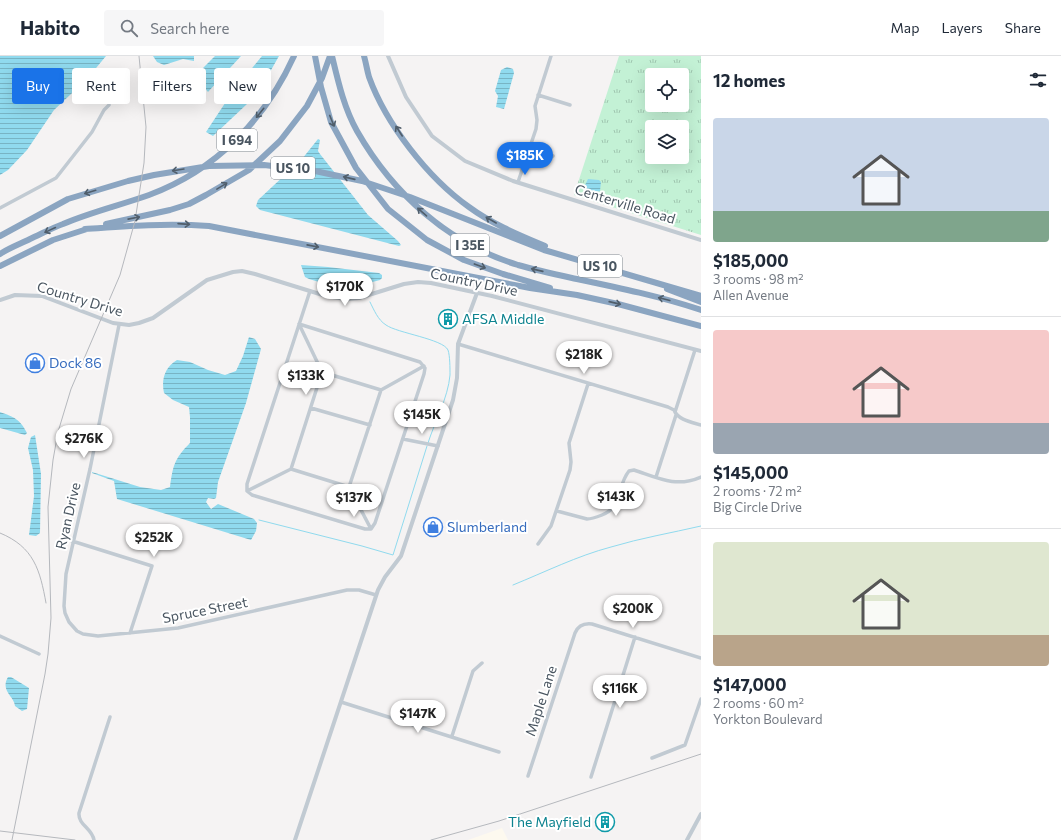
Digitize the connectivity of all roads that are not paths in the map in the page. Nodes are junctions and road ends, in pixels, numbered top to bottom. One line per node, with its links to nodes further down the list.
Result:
1 (294, 56): 17 (highway, I 694, one-way to 17)
2 (315, 56): 23 (highway, I 35E, one-way to 23)
3 (331, 56): 14 (highway, I 694, one-way to 3); 27 (highway, I 35E, one-way to 3)
4 (364, 56): 18 (highway, one-way to 4)
5 (388, 56): 12 (street, Centerville Road)
6 (551, 56): 7 (street)
7 (538, 95): 9 (street); 10 (street)
8 (109, 105): 13 (street)
9 (570, 105)
10 (529, 148): 11 (street); 12 (street)
11 (553, 156)
12 (518, 182): 16 (street, Centerville Road)
13 (0, 208)
14 (121, 223): 19 (highway, US 10); 23 (highway, US 10, one-way to 23)
15 (0, 236): 18 (highway, US 10, one-way to 15)
16 (701, 240)
17 (0, 254)
18 (564, 255): 20 (highway, US 10)
19 (0, 266)
20 (635, 276): 24 (highway); 26 (highway, US 10)
21 (310, 291): 22 (street, Country Drive); 28 (street); 29 (street, Country Drive)
22 (477, 293): 31 (street); 32 (street, Country Drive)
23 (577, 295): 30 (highway, I 35E, one-way to 30)
24 (701, 296)
25 (0, 300): 29 (street, Country Drive)
26 (701, 302)
27 (701, 310)
28 (299, 324): 34 (street); 35 (street); 48 (street)
29 (119, 325): 51 (street, Ryan Drive)
30 (701, 326)
31 (458, 344): 36 (street); 43 (street)
32 (695, 350): 33 (street, Country Drive); 39 (street)
33 (701, 351)
34 (424, 366): 37 (street); 42 (street)
35 (322, 372): 37 (street); 38 (street)
36 (588, 384): 39 (street); 49 (street)
37 (381, 390): 40 (street)
38 (311, 408): 40 (street); 44 (street)
39 (675, 413): 41 (street); 45 (street)
40 (370, 425): 47 (street)
41 (701, 426)
42 (403, 439): 43 (street); 50 (street)
43 (438, 446): 54 (street)
44 (290, 469): 47 (street); 48 (street)
45 (656, 477): 46 (street); 49 (street)
46 (701, 477)
47 (349, 487): 50 (street)
48 (247, 490): 50 (street)
49 (557, 511): 52 (street)
50 (371, 529)
51 (72, 542): 53 (street, Ryan Drive); 55 (street)
52 (538, 544)
53 (63, 595): 55 (street, Spruce Street)
54 (376, 595): 55 (street, Spruce Street); 62 (street)
55 (130, 633)
56 (0, 636): 58 (street)
57 (636, 637): 59 (street); 67 (street, Maple Lane); 68 (street)
58 (38, 654)
59 (701, 658)
60 (482, 663): 64 (street)
61 (701, 699): 66 (street)
62 (341, 702): 64 (street); 71 (street)
63 (110, 717): 70 (street)
64 (452, 736): 65 (street)
65 (499, 752)
66 (652, 758)
67 (528, 776)
68 (590, 777)
69 (700, 816): 72 (street)
70 (94, 840)
71 (295, 840)
72 (687, 840)

